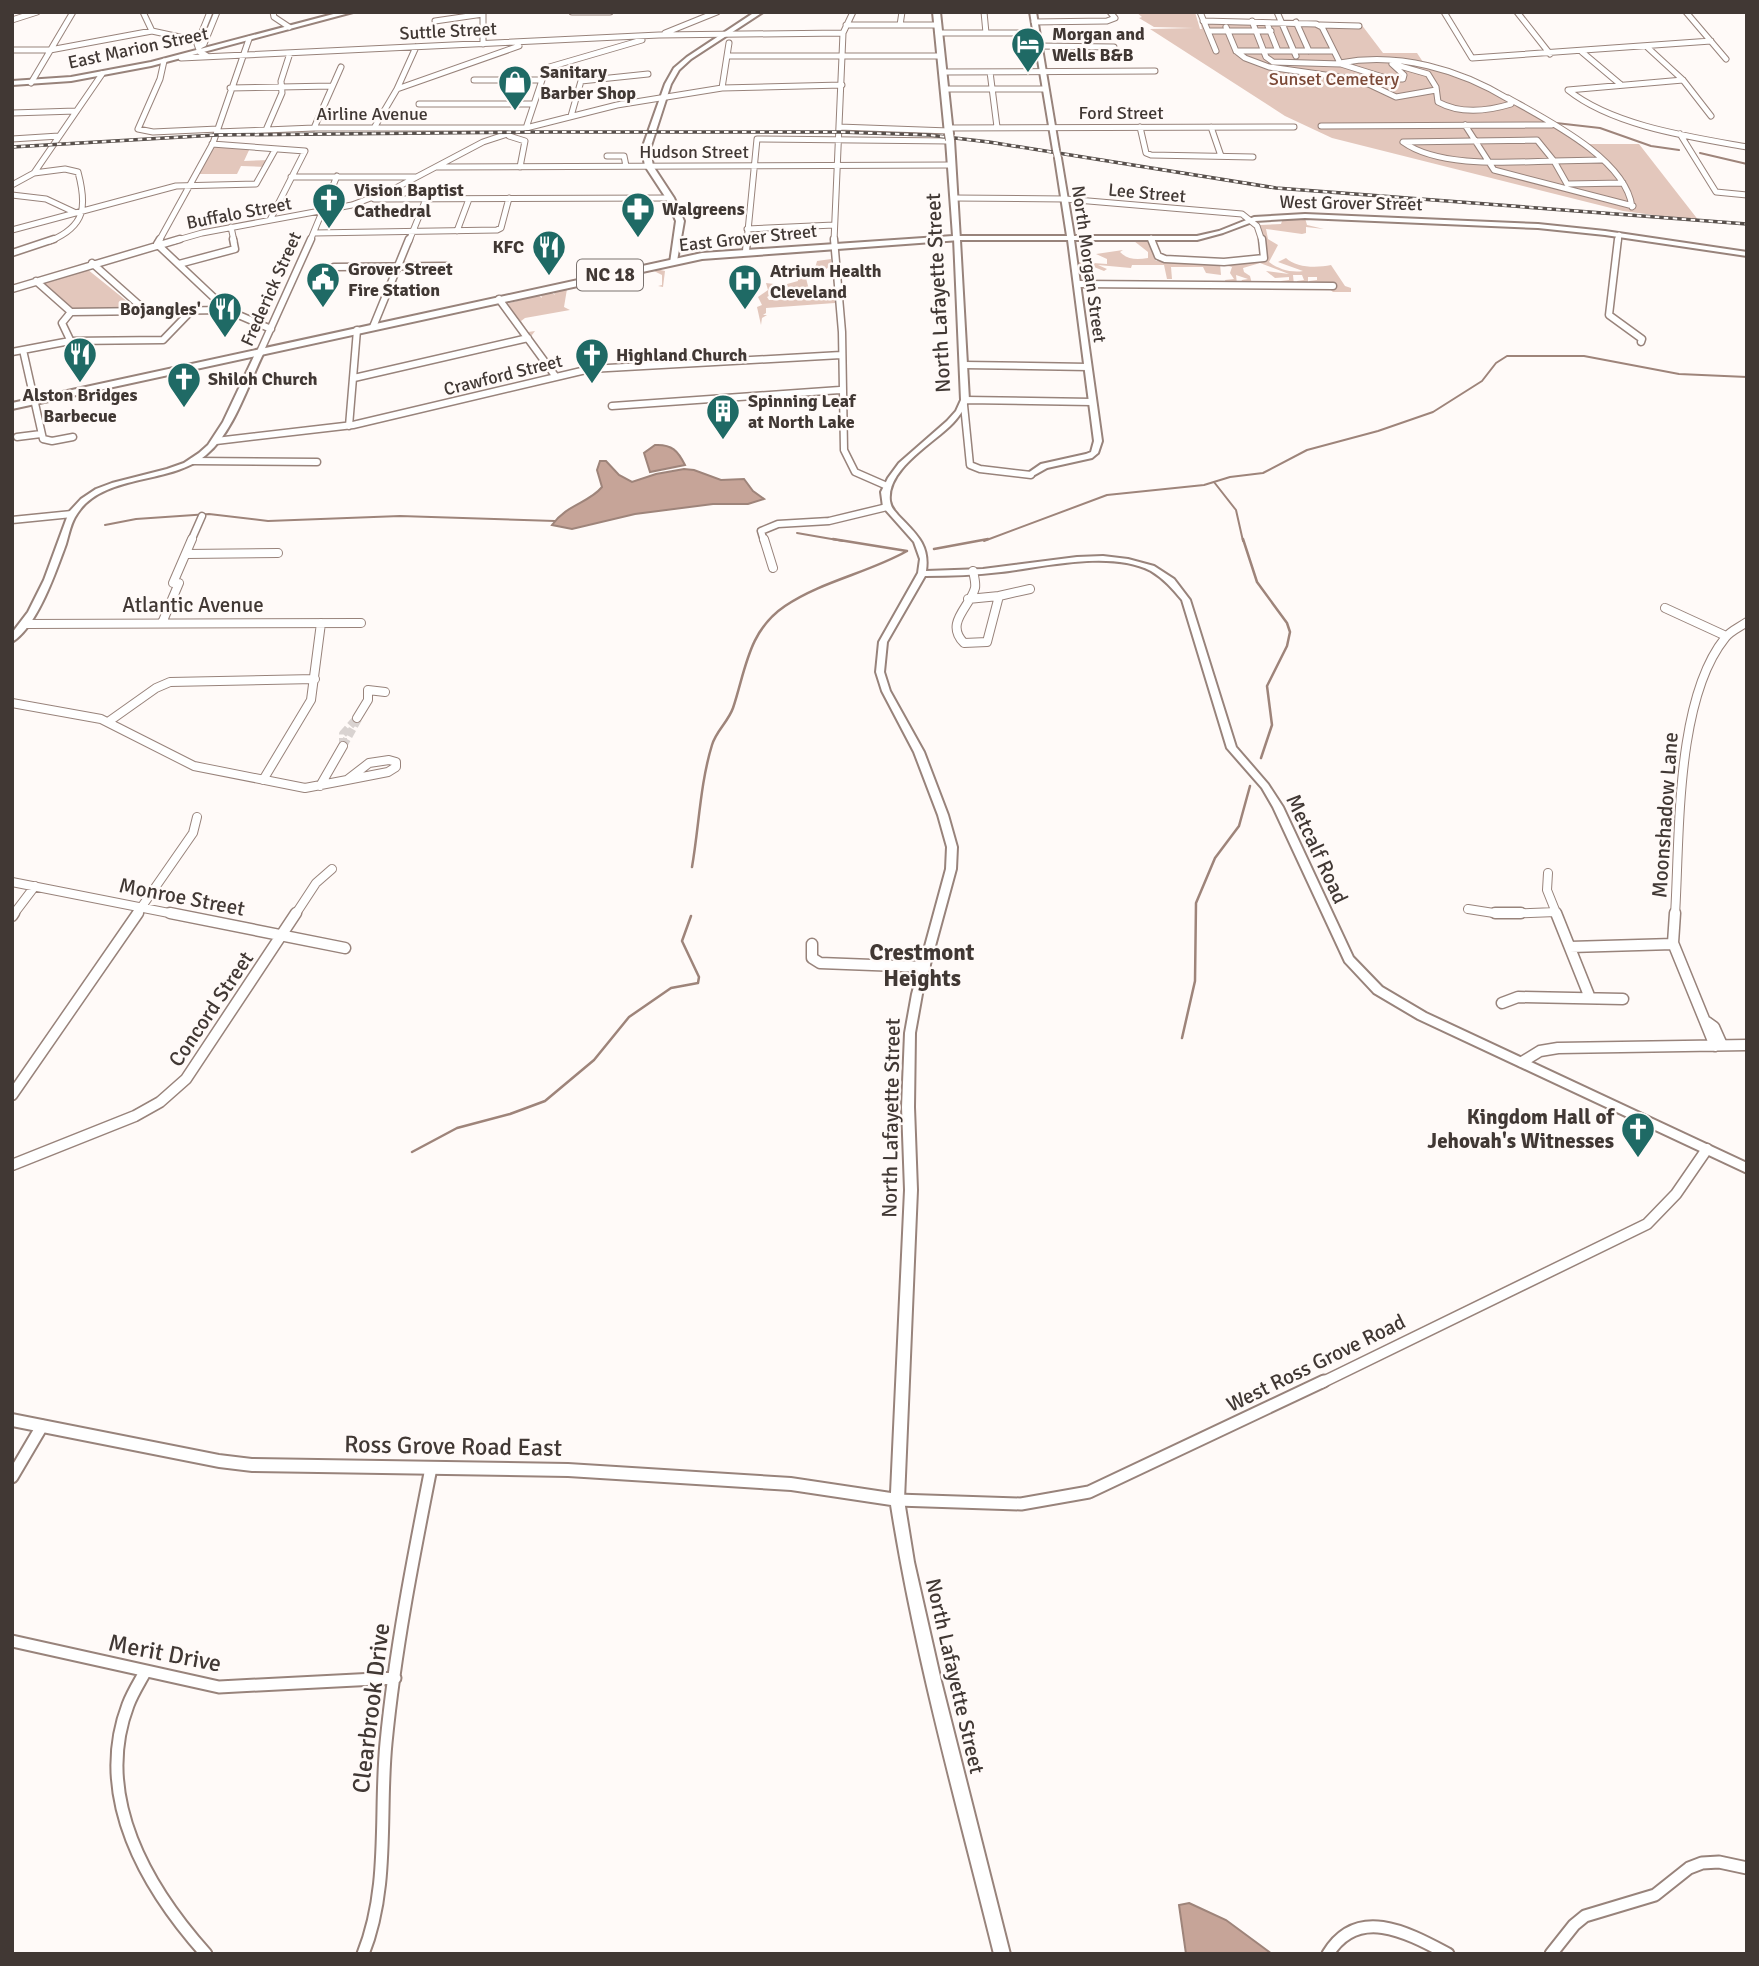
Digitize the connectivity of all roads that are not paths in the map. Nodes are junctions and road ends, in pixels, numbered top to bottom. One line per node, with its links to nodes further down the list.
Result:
1 (37, 12): 24 (street)
2 (74, 12): 61 (street)
3 (143, 12): 40 (street)
4 (210, 12): 56 (street)
5 (217, 12): 56 (street)
6 (273, 12): 38 (street)
7 (350, 12): 38 (main road, East Marion Street)
8 (572, 12): 9 (street)
9 (610, 12)
10 (717, 12): 49 (street)
11 (760, 12): 51 (main road)
12 (853, 12): 34 (street)
13 (902, 12): 35 (street)
14 (936, 12): 39 (main road, North Lafayette Street)
15 (984, 12): 47 (street)
16 (1033, 12): 32 (street, North Morgan Street)
17 (1110, 12): 32 (street)
18 (1200, 12): 26 (street)
19 (1277, 12): 31 (street)
20 (1444, 12): 72 (street)
21 (1517, 12): 72 (street)
22 (1686, 12): 52 (street)
23 (483, 13): 25 (street); 54 (street)
24 (12, 20)
25 (435, 21)
26 (1203, 21): 27 (street); 41 (street)
27 (1224, 21): 28 (street); 42 (street)
28 (1238, 21): 29 (street); 43 (street)
29 (1252, 21): 30 (street); 44 (street)
30 (1266, 21): 31 (street); 45 (street)
31 (1280, 21): 33 (street); 67 (street)
32 (1034, 22): 48 (street, North Morgan Street)
33 (1296, 22): 36 (street); 68 (street)
34 (846, 24): 35 (street); 46 (street)
35 (900, 25): 39 (street)
36 (1320, 25): 37 (street); 69 (street)
37 (1359, 26)
38 (289, 27): 50 (main road, East Marion Street)
39 (938, 29): 47 (street); 77 (main road, North Lafayette Street)
40 (152, 31): 56 (street); 61 (street)
41 (1208, 31): 42 (street); 62 (street)
42 (1228, 31): 43 (street); 63 (street)
43 (1242, 31): 44 (street); 64 (street)
44 (1256, 31): 45 (street); 65 (street)
45 (1270, 31): 66 (street)
46 (843, 33): 51 (street, Suttle Street); 76 (street)
47 (986, 33): 48 (street)
48 (1036, 33): 55 (street, North Morgan Street)
49 (659, 36): 51 (street, Suttle Street); 53 (street, Suttle Street); 95 (street)
50 (248, 39): 56 (main road, East Marion Street); 73 (street)
51 (727, 39): 75 (street); 111 (main road)
52 (1710, 41): 59 (street); 79 (street)
53 (530, 42): 54 (street, Suttle Street); 105 (street)
54 (483, 44): 57 (street, Suttle Street)
55 (1038, 46): 58 (street); 87 (street, North Morgan Street)
56 (199, 47): 74 (street); 78 (main road, East Marion Street)
57 (416, 47): 71 (street, Suttle Street); 105 (street)
58 (1114, 47)
59 (1646, 47): 70 (street); 96 (street)
60 (12, 50): 61 (street)
61 (50, 50): 98 (street)
62 (1216, 51)
63 (1236, 51): 64 (street); 109 (street)
64 (1250, 51): 65 (street)
65 (1264, 51): 66 (street); 82 (street)
66 (1278, 51): 67 (street)
67 (1293, 51): 68 (street); 82 (street)
68 (1310, 51): 69 (street)
69 (1333, 51): 84 (street)
70 (1582, 52): 72 (street); 100 (street)
71 (290, 53): 73 (street, Suttle Street); 102 (street)
72 (1550, 54)
73 (242, 55): 74 (street, Suttle Street); 103 (street)
74 (213, 56): 78 (street, Suttle Street)
75 (727, 56): 76 (street); 104 (street)
76 (842, 56): 77 (street); 99 (street)
77 (941, 56): 89 (main road, North Lafayette Street)
78 (181, 58): 80 (main road, East Marion Street)
79 (1726, 59)
80 (164, 61): 91 (main road, East Marion Street); 130 (street, Airline Avenue)
81 (1385, 61): 84 (street); 85 (street); 110 (street)
82 (1303, 63): 84 (street)
83 (641, 64): 93 (street)
84 (1340, 64): 85 (street)
85 (1393, 64): 109 (street)
86 (341, 67): 101 (street)
87 (1043, 71): 88 (street); 90 (street); 108 (street, North Morgan Street)
88 (1155, 71)
89 (943, 72): 90 (street); 106 (main road, North Lafayette Street)
90 (990, 72): 107 (street)
91 (102, 74): 98 (main road, East Marion Street); 114 (street)
92 (648, 74): 93 (street)
93 (640, 75): 116 (street)
94 (474, 80): 95 (street)
95 (540, 80): 113 (street)
96 (1683, 80): 100 (street); 117 (street)
97 (12, 83): 98 (main road, East Marion Street)
98 (31, 83)
99 (842, 85): 104 (street); 121 (street)
100 (1620, 85): 132 (street)
101 (332, 86): 102 (street); 127 (street)
102 (282, 87): 103 (street); 131 (street)
103 (230, 88): 130 (street)
104 (722, 88): 111 (street)
105 (397, 89): 128 (street)
106 (945, 89): 107 (street); 133 (main road, North Lafayette Street)
107 (992, 89): 108 (street); 122 (street)
108 (1045, 89): 123 (street, North Morgan Street)
109 (1436, 90): 110 (street)
110 (1506, 97): 119 (street)
111 (663, 98): 116 (street); 151 (main road)
112 (419, 104): 113 (street)
113 (533, 104): 129 (street)
114 (76, 111): 115 (street); 134 (street)
115 (12, 113)
116 (571, 116): 129 (street)
117 (1711, 116)
118 (1465, 125): 119 (street); 120 (street); 138 (street)
119 (1552, 125): 147 (street)
120 (1321, 126)
121 (839, 127): 133 (street); 136 (street)
122 (997, 127): 123 (street, Ford Street); 133 (street, Ford Street)
123 (1053, 127): 124 (street, Ford Street); 172 (street, North Morgan Street)
124 (1140, 127): 125 (street, Ford Street); 143 (street)
125 (1211, 127): 126 (street, Ford Street); 143 (street)
126 (1294, 127)
127 (314, 128): 128 (street, Airline Avenue); 131 (street, Airline Avenue)
128 (374, 128): 129 (street, Airline Avenue)
129 (526, 128): 135 (street, Buffalo Street)
130 (218, 130): 131 (street, Airline Avenue); 139 (street)
131 (266, 130)
132 (1680, 134): 140 (street); 165 (street)
133 (949, 135): 136 (street); 149 (main road, North Lafayette Street)
134 (59, 136): 137 (street); 155 (street)
135 (504, 136): 153 (street, Buffalo Street); 154 (street)
136 (838, 138): 148 (street); 152 (street)
137 (12, 139)
138 (1474, 140): 145 (street); 145 (street); 146 (street)
139 (212, 144): 141 (street); 162 (street)
140 (1747, 147)
141 (275, 150): 157 (street); 162 (street)
142 (607, 156): 150 (street)
143 (1221, 156): 144 (street)
144 (1253, 157)
145 (1486, 160): 146 (street); 160 (street)
146 (1552, 160): 147 (street); 161 (street)
147 (1602, 160): 159 (street)
148 (836, 165): 149 (street, Hudson Street); 152 (street, Hudson Street); 177 (street)
149 (952, 165): 169 (main road, North Lafayette Street)
150 (626, 166): 151 (street, Hudson Street); 154 (street, Hudson Street)
151 (649, 166): 152 (street, Hudson Street); 168 (main road)
152 (755, 166): 179 (street)
153 (435, 167): 154 (street, Hudson Street); 158 (street, Buffalo Street)
154 (520, 167)
155 (34, 173): 163 (street); 173 (street)
156 (337, 176): 157 (street); 158 (street); 174 (street, Frederick Street)
157 (291, 177): 176 (street)
158 (417, 177): 170 (street, Buffalo Street)
159 (1623, 183): 160 (street); 161 (street)
160 (1555, 184): 161 (street)
161 (1567, 184)
162 (190, 185): 173 (street); 188 (street)
163 (12, 186)
164 (12, 195): 173 (street)
165 (1747, 195)
166 (469, 198): 167 (street); 171 (street); 182 (street)
167 (509, 198): 168 (street); 182 (street)
168 (670, 198): 193 (main road)
169 (954, 198): 172 (street, Lee Street); 187 (main road, North Lafayette Street)
170 (369, 199): 171 (street); 174 (street, Buffalo Street)
171 (426, 199): 181 (street)
172 (1065, 199): 175 (street, Lee Street); 185 (street, North Morgan Street)
173 (79, 212): 180 (street); 191 (street)
174 (322, 213): 176 (street, Buffalo Street); 183 (street, Frederick Street)
175 (1254, 219): 184 (street, West Grover Street); 186 (street, West Grover Street); 186 (street)
176 (270, 220): 178 (street, Buffalo Street)
177 (834, 225): 179 (street); 189 (street)
178 (231, 227): 188 (street, Buffalo Street); 195 (street)
179 (747, 229): 190 (street)
180 (12, 230)
181 (413, 231): 182 (street); 183 (street); 196 (street)
182 (457, 231)
183 (314, 233): 209 (street, Frederick Street)
184 (1619, 235): 192 (street, West Grover Street); 213 (street)
185 (1071, 238): 186 (street, West Grover Street); 187 (street, West Grover Street); 200 (street, North Morgan Street)
186 (1151, 238)
187 (957, 239): 189 (main road, East Grover Street / NC 18); 219 (street, North Lafayette Street)
188 (157, 244): 194 (street, Buffalo Street); 195 (street)
189 (834, 246): 190 (main road, East Grover Street / NC 18); 217 (street)
190 (746, 251): 193 (main road, East Grover Street / NC 18)
191 (12, 253)
192 (1747, 254)
193 (673, 261): 203 (main road, East Grover Street / NC 18)
194 (92, 263): 199 (street, Buffalo Street); 205 (street)
195 (179, 264): 204 (street)
196 (398, 266): 197 (street); 198 (street); 208 (street)
197 (447, 266)
198 (334, 267)
199 (36, 281): 202 (street, Buffalo Street); 207 (street)
200 (1078, 284): 201 (street); 220 (street, North Morgan Street)
201 (1333, 286)
202 (14, 287)
203 (499, 299): 208 (main road, East Grover Street / NC 18); 211 (street)
204 (227, 310): 206 (street); 209 (street)
205 (146, 311): 206 (street); 207 (street)
206 (191, 311): 212 (street)
207 (71, 312): 212 (street)
208 (373, 327): 210 (main road, East Grover Street / NC 18)
209 (271, 329): 216 (street, Frederick Street)
210 (357, 330): 216 (main road, East Grover Street / NC 18); 222 (street)
211 (528, 338): 221 (street); 222 (street)
212 (70, 341): 214 (street); 218 (street)
213 (1641, 342)
214 (23, 350): 215 (street); 224 (street)
215 (12, 352)
216 (260, 352): 224 (main road, East Grover Street / NC 18); 233 (street, Frederick Street)
217 (841, 355): 221 (street, Crawford Street); 223 (street)
218 (82, 365)
219 (964, 365): 220 (street); 225 (street, North Lafayette Street)
220 (1088, 367): 226 (street, North Morgan Street)
221 (556, 377): 229 (street, Crawford Street)
222 (354, 378): 229 (street)
223 (840, 390): 228 (street); 237 (street)
224 (34, 401): 227 (main road, East Grover Street / NC 18); 230 (street)
225 (965, 402): 226 (street); 236 (street); 237 (street, North Lafayette Street)
226 (1092, 402): 236 (street, North Morgan Street)
227 (12, 406)
228 (612, 406)
229 (349, 426): 233 (street, Crawford Street)
230 (41, 434): 231 (street); 232 (street)
231 (17, 437)
232 (73, 437)
233 (216, 441): 234 (street, Frederick Street)
234 (193, 461): 235 (street); 239 (street, Frederick Street)
235 (317, 462)
236 (1031, 475)
237 (887, 486): 238 (street)
238 (887, 507): 244 (street); 246 (street)
239 (72, 514): 241 (street); 255 (street, Frederick Street)
240 (202, 516): 243 (street)
241 (12, 520)
242 (278, 553): 243 (street)
243 (186, 554): 252 (street)
244 (773, 568)
245 (973, 571): 246 (street, Metcalf Road); 249 (street); 287 (street, Metcalf Road)
246 (922, 573): 281 (street, North Lafayette Street)
247 (1030, 589): 248 (street)
248 (999, 596): 249 (street); 249 (street)
249 (968, 599)
250 (1665, 608): 256 (street)
251 (1747, 622): 256 (street, Moonshadow Lane)
252 (162, 623): 253 (street, Atlantic Avenue); 255 (street, Atlantic Avenue)
253 (321, 623): 254 (street, Atlantic Avenue); 258 (street)
254 (361, 623)
255 (25, 624): 257 (street, Frederick Street)
256 (1726, 636): 278 (street, Moonshadow Lane)
257 (12, 639)
258 (315, 679): 262 (street); 264 (street)
259 (368, 699): 261 (street)
260 (12, 703): 262 (street)
261 (357, 718)
262 (108, 722): 264 (street)
263 (343, 746): 266 (street)
264 (263, 780): 266 (street)
265 (350, 780): 265 (street); 266 (street)
266 (320, 786)
267 (197, 817): 272 (street)
268 (332, 869): 276 (street, Concord Street)
269 (1548, 873): 274 (street)
270 (12, 882): 271 (street, Monroe Street)
271 (35, 886): 272 (street, Monroe Street); 275 (street)
272 (141, 907): 276 (street, Monroe Street); 288 (street)
273 (1468, 909): 274 (street)
274 (1556, 912): 279 (street)
275 (12, 916)
276 (280, 935): 280 (street, Monroe Street); 290 (street, Concord Street)
277 (812, 944): 281 (street)
278 (1674, 944): 279 (street); 285 (street, Moonshadow Lane)
279 (1570, 947): 282 (street)
280 (345, 948)
281 (925, 967): 296 (street, North Lafayette Street)
282 (1590, 998): 283 (street); 284 (street)
283 (1623, 999)
284 (1502, 1003)
285 (1719, 1045): 286 (street); 287 (street)
286 (1747, 1045)
287 (1522, 1062): 289 (street, Metcalf Road)
288 (12, 1095)
289 (1707, 1149): 291 (street, Metcalf Road); 296 (street, West Ross Grove Road)
290 (12, 1166)
291 (1747, 1168)
292 (12, 1420): 293 (street, Ross Grove Road East)
293 (43, 1426): 294 (street, Ross Grove Road East); 295 (street)
294 (431, 1468): 296 (street, Ross Grove Road East); 299 (street, Clearbrook Drive)
295 (12, 1477)
296 (897, 1500): 303 (street, North Lafayette Street)
297 (12, 1641): 298 (street, Merit Drive)
298 (145, 1672): 299 (street, Merit Drive); 301 (street)
299 (395, 1678): 302 (street, Clearbrook Drive)
300 (1747, 1868): 306 (street)
301 (206, 1954)
302 (363, 1954)
303 (1002, 1954)
304 (1328, 1954): 305 (street)
305 (1448, 1954)
306 (1551, 1954)

